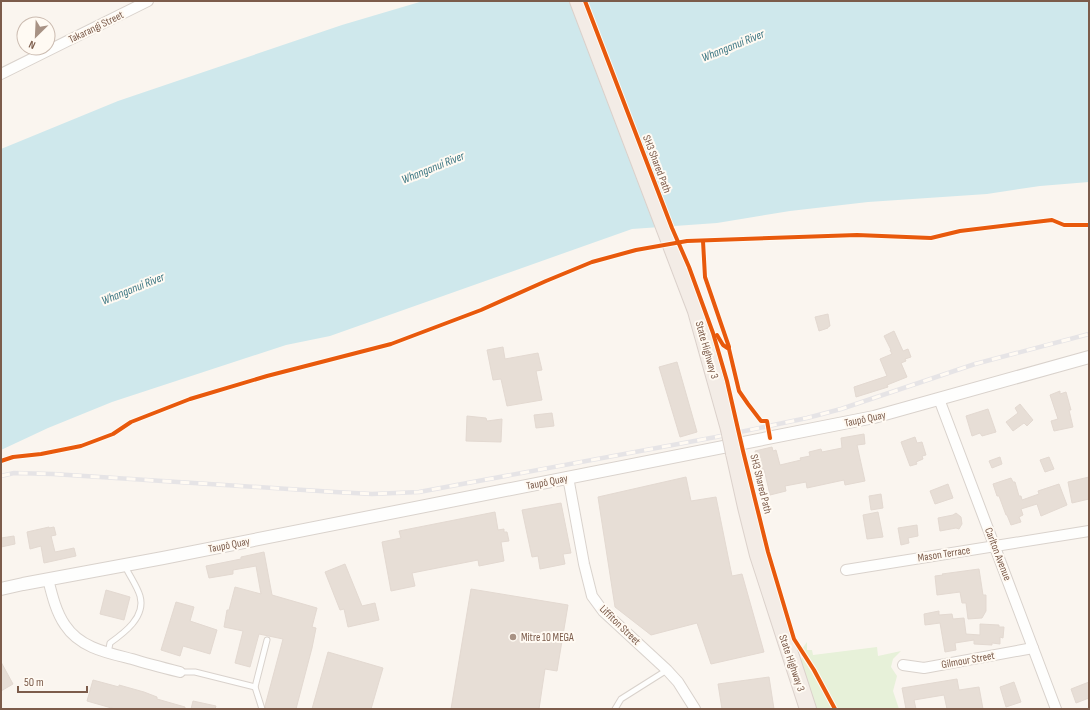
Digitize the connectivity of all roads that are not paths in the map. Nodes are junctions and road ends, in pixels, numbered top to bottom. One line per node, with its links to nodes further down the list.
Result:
1 (148, 1): 3 (street, Takarangi Street)
2 (578, 1): 23 (highway, State Highway 3, bridge)
3 (1, 74)
4 (1089, 357): 5 (street, Taupō Quay)
5 (939, 400): 6 (street, Taupō Quay); 8 (street, Carlton Avenue)
6 (568, 478): 9 (street, Taupō Quay); 17 (street, Liffiton Street)
7 (1089, 531): 8 (street, Mason Terrace)
8 (995, 546): 10 (street, Mason Terrace); 14 (street, Carlton Avenue)
9 (124, 565): 11 (street, Taupō Quay); 15 (lane)
10 (846, 570)
11 (48, 579): 12 (street, Taupō Quay); 15 (street)
12 (1, 590)
13 (267, 640): 19 (lane)
14 (1033, 648): 16 (street, Gilmour Street); 24 (street, Carlton Avenue)
15 (108, 653): 18 (street)
16 (903, 665)
17 (667, 670): 21 (lane); 22 (street, Liffiton Street)
18 (180, 672): 19 (lane)
19 (255, 688): 20 (lane)
20 (262, 709)
21 (615, 709)
22 (695, 709)
23 (808, 709)
24 (1056, 709)

